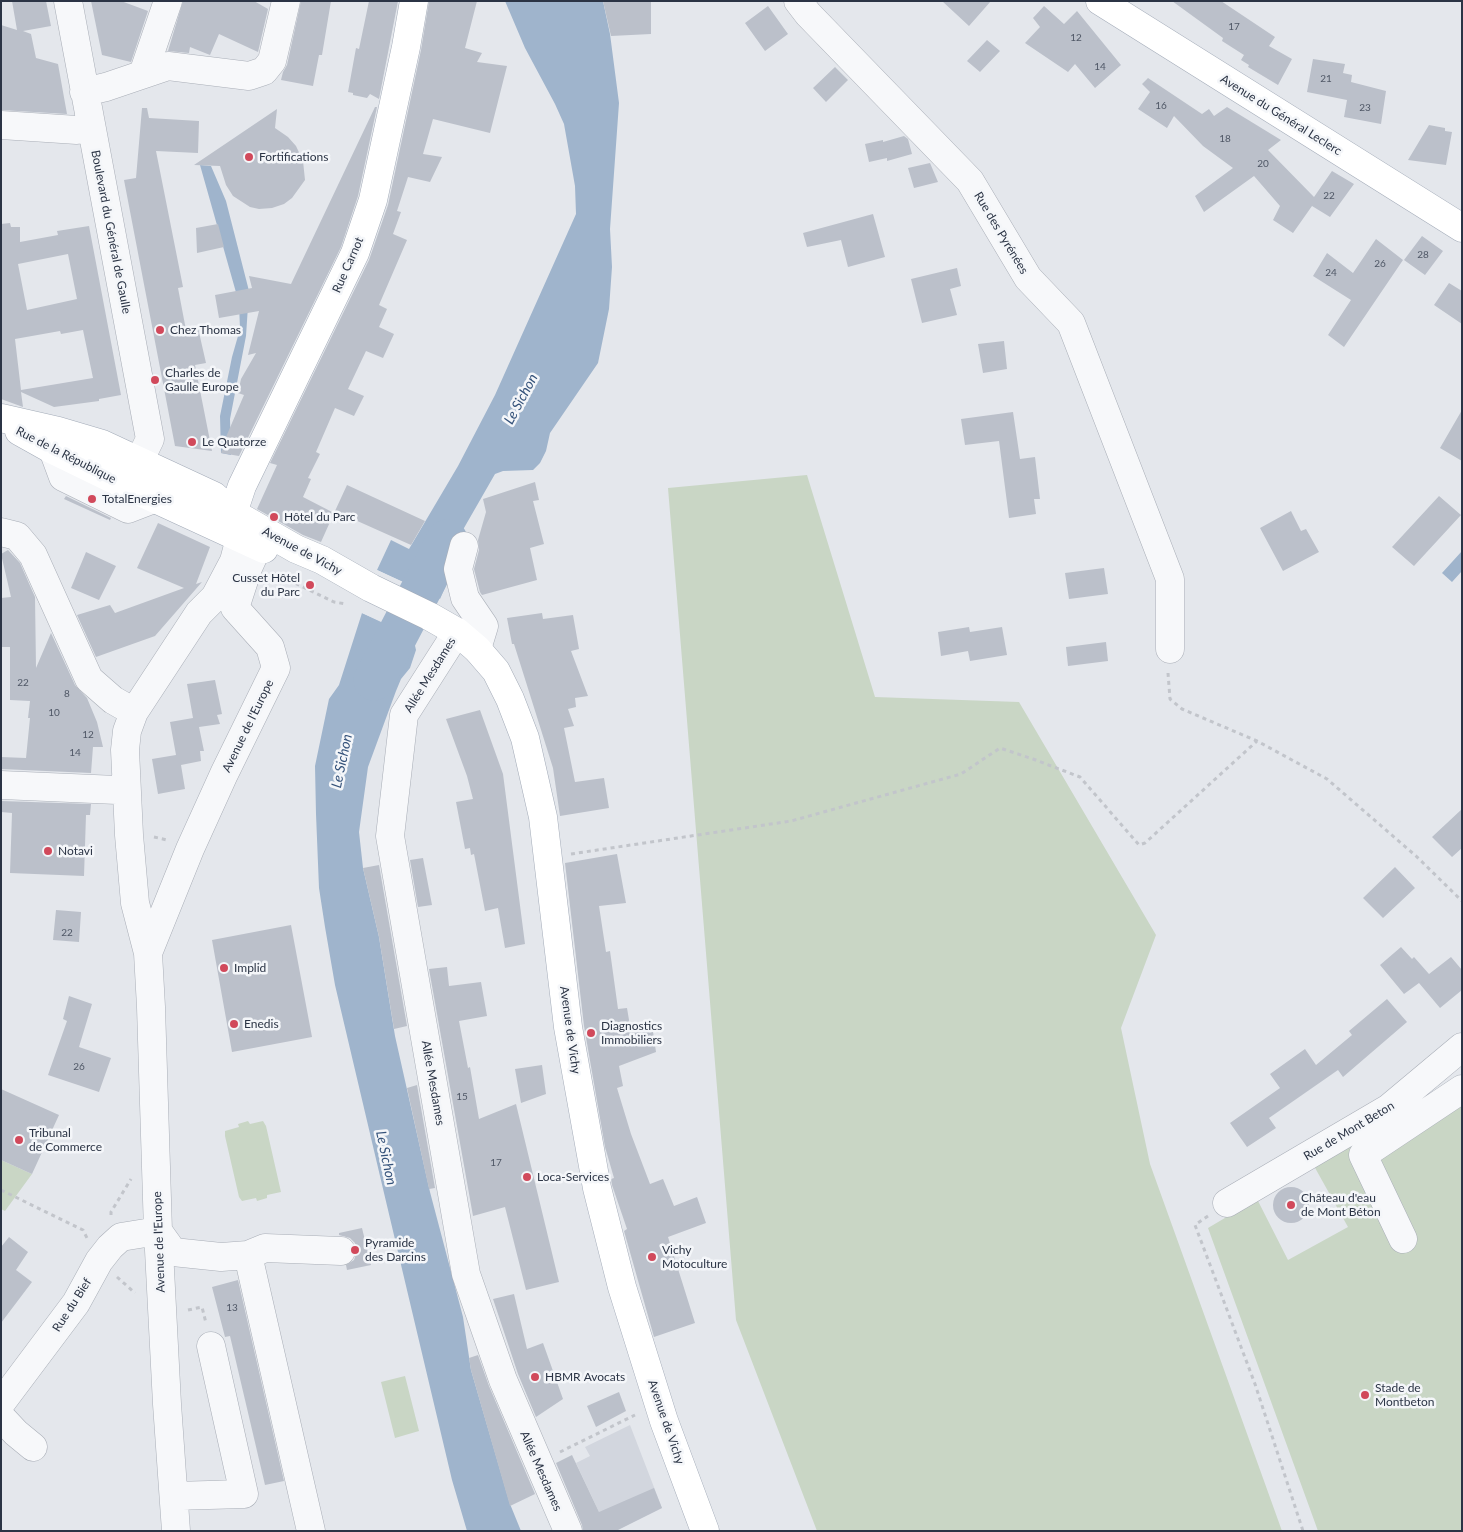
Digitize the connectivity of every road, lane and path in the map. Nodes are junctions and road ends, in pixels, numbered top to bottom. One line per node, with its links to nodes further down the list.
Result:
1 (68, 1): 8 (street, Boulevard du Général de Gaulle)
2 (414, 1): 18 (main road, Rue Carnot)
3 (798, 1): 24 (street, Rue des Pyrénées)
4 (1100, 1): 11 (main road, Avenue du Général Leclerc)
5 (159, 4): 7 (street)
6 (280, 4): 7 (street)
7 (143, 74): 8 (street)
8 (84, 92): 10 (street, Boulevard du Général de Gaulle)
9 (1, 125): 10 (street)
10 (91, 128): 14 (street, Boulevard du Général de Gaulle)
11 (1462, 228)
12 (1, 419): 13 (main road, Rue de la République); 14 (main road, Rue de la République)
13 (53, 450): 15 (main road, Rue de la République); 16 (street)
14 (138, 461): 15 (street, Boulevard du Général de Gaulle); 18 (main road, Rue de la République)
15 (127, 486): 16 (main road, Rue de la République)
16 (154, 498): 18 (main road, Rue de la République)
17 (1, 532): 25 (street)
18 (246, 540): 20 (main road, Avenue de Vichy); 20 (main road, Avenue de Vichy); 21 (street, Avenue de l'Europe); 22 (path)
19 (464, 546): 23 (street, Allée Mesdames)
20 (371, 588): 23 (main road, Avenue de Vichy)
21 (225, 603): 25 (street, Avenue de l'Europe); 30 (street, Avenue de l'Europe)
22 (349, 605)
23 (467, 641): 31 (main road, Avenue de Vichy); 52 (street, Allée Mesdames)
24 (1170, 649): 26 (path)
25 (134, 712): 28 (street, Avenue de l'Europe)
26 (1257, 741): 31 (path); 33 (path)
27 (1, 785): 28 (street)
28 (127, 793): 29 (street, Avenue de l'Europe)
29 (129, 835): 30 (path); 34 (street, Avenue de l'Europe)
30 (190, 849): 32 (street, Avenue de l'Europe)
31 (547, 850): 57 (main road, Avenue de Vichy)
32 (168, 901): 34 (street); 35 (street, Avenue de l'Europe)
33 (1462, 901)
34 (135, 904): 35 (street, Avenue de l'Europe)
35 (148, 953): 41 (street, Avenue de l'Europe)
36 (1453, 1054): 37 (street); 40 (street, Rue de Mont Beton)
37 (1462, 1083)
38 (1462, 1089): 42 (street)
39 (1, 1190): 45 (path)
40 (1227, 1203): 58 (path)
41 (158, 1230): 44 (street); 45 (street, Rue du Bief); 53 (street, Avenue de l'Europe)
42 (1403, 1239)
43 (341, 1251): 44 (street)
44 (248, 1255): 55 (street)
45 (99, 1261): 48 (street, Rue du Bief)
46 (184, 1311): 47 (path)
47 (211, 1346): 53 (street)
48 (1, 1403)
49 (635, 1415): 52 (path)
50 (1, 1417): 51 (street)
51 (33, 1447)
52 (537, 1463): 56 (street, Allée Mesdames)
53 (174, 1496): 54 (street, Avenue de l'Europe)
54 (176, 1531)
55 (311, 1531)
56 (568, 1531)
57 (705, 1531)
58 (1302, 1531)

